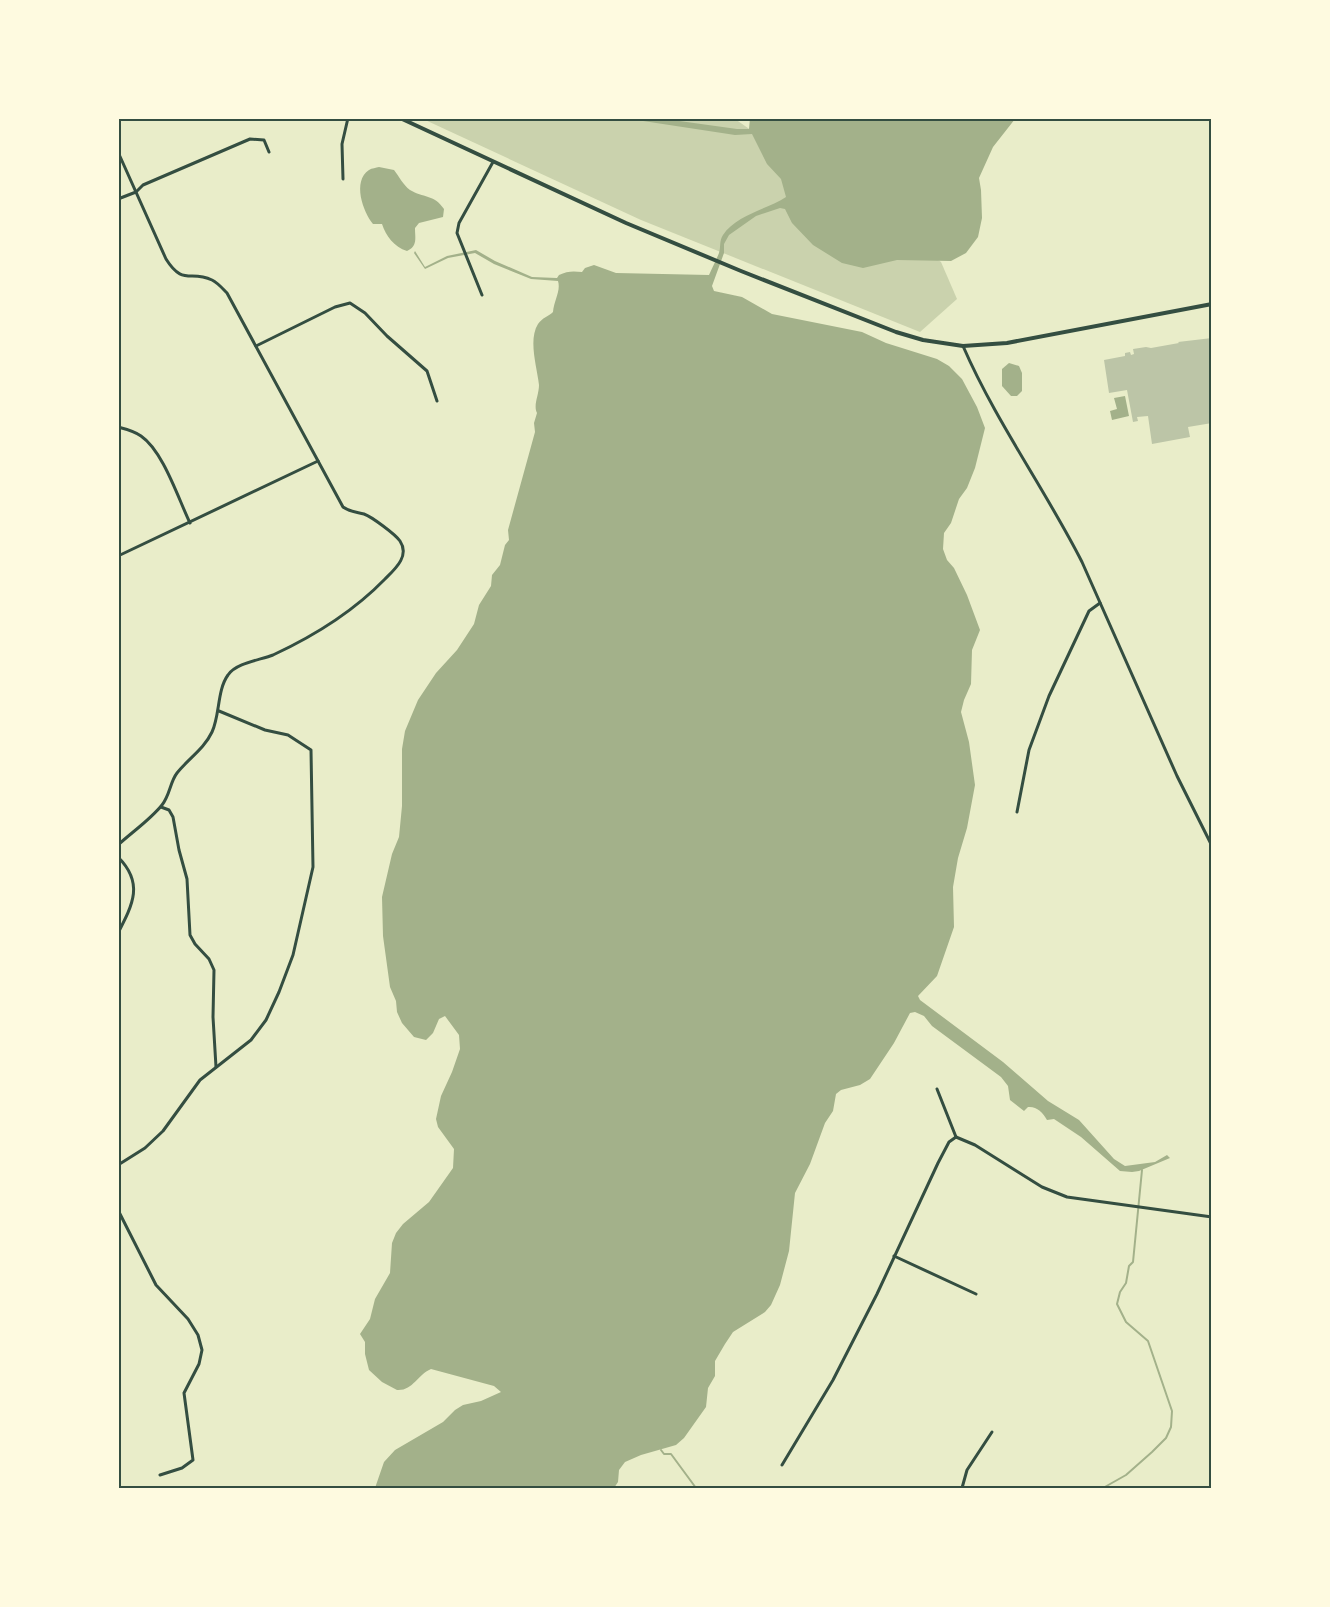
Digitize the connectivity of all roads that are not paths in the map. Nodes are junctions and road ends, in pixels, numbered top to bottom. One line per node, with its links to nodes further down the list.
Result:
1 (348, 118): 6 (street)
2 (400, 118): 5 (street)
3 (118, 152): 7 (street)
4 (269, 152): 7 (street)
5 (493, 162): 9 (street); 12 (street)
6 (343, 178)
7 (136, 192): 8 (street); 11 (street)
8 (118, 200)
9 (482, 295)
10 (1212, 304): 12 (street)
11 (256, 346): 13 (street); 15 (street)
12 (963, 346): 18 (street)
13 (437, 401)
14 (118, 427): 16 (street)
15 (318, 461): 16 (street); 19 (street)
16 (189, 523): 17 (street)
17 (118, 556)
18 (1100, 603): 21 (street); 23 (street)
19 (219, 711): 20 (street); 26 (street)
20 (161, 807): 22 (street); 26 (street)
21 (1017, 812)
22 (118, 845)
23 (1212, 846)
24 (118, 856): 25 (street)
25 (118, 933)
26 (216, 1067): 29 (street)
27 (937, 1089): 28 (street)
28 (956, 1137): 31 (street); 32 (street)
29 (118, 1165)
30 (118, 1210): 36 (street)
31 (1212, 1217)
32 (894, 1256): 33 (street); 35 (street)
33 (976, 1294)
34 (992, 1432): 37 (street)
35 (782, 1466)
36 (160, 1475)
37 (962, 1488)

